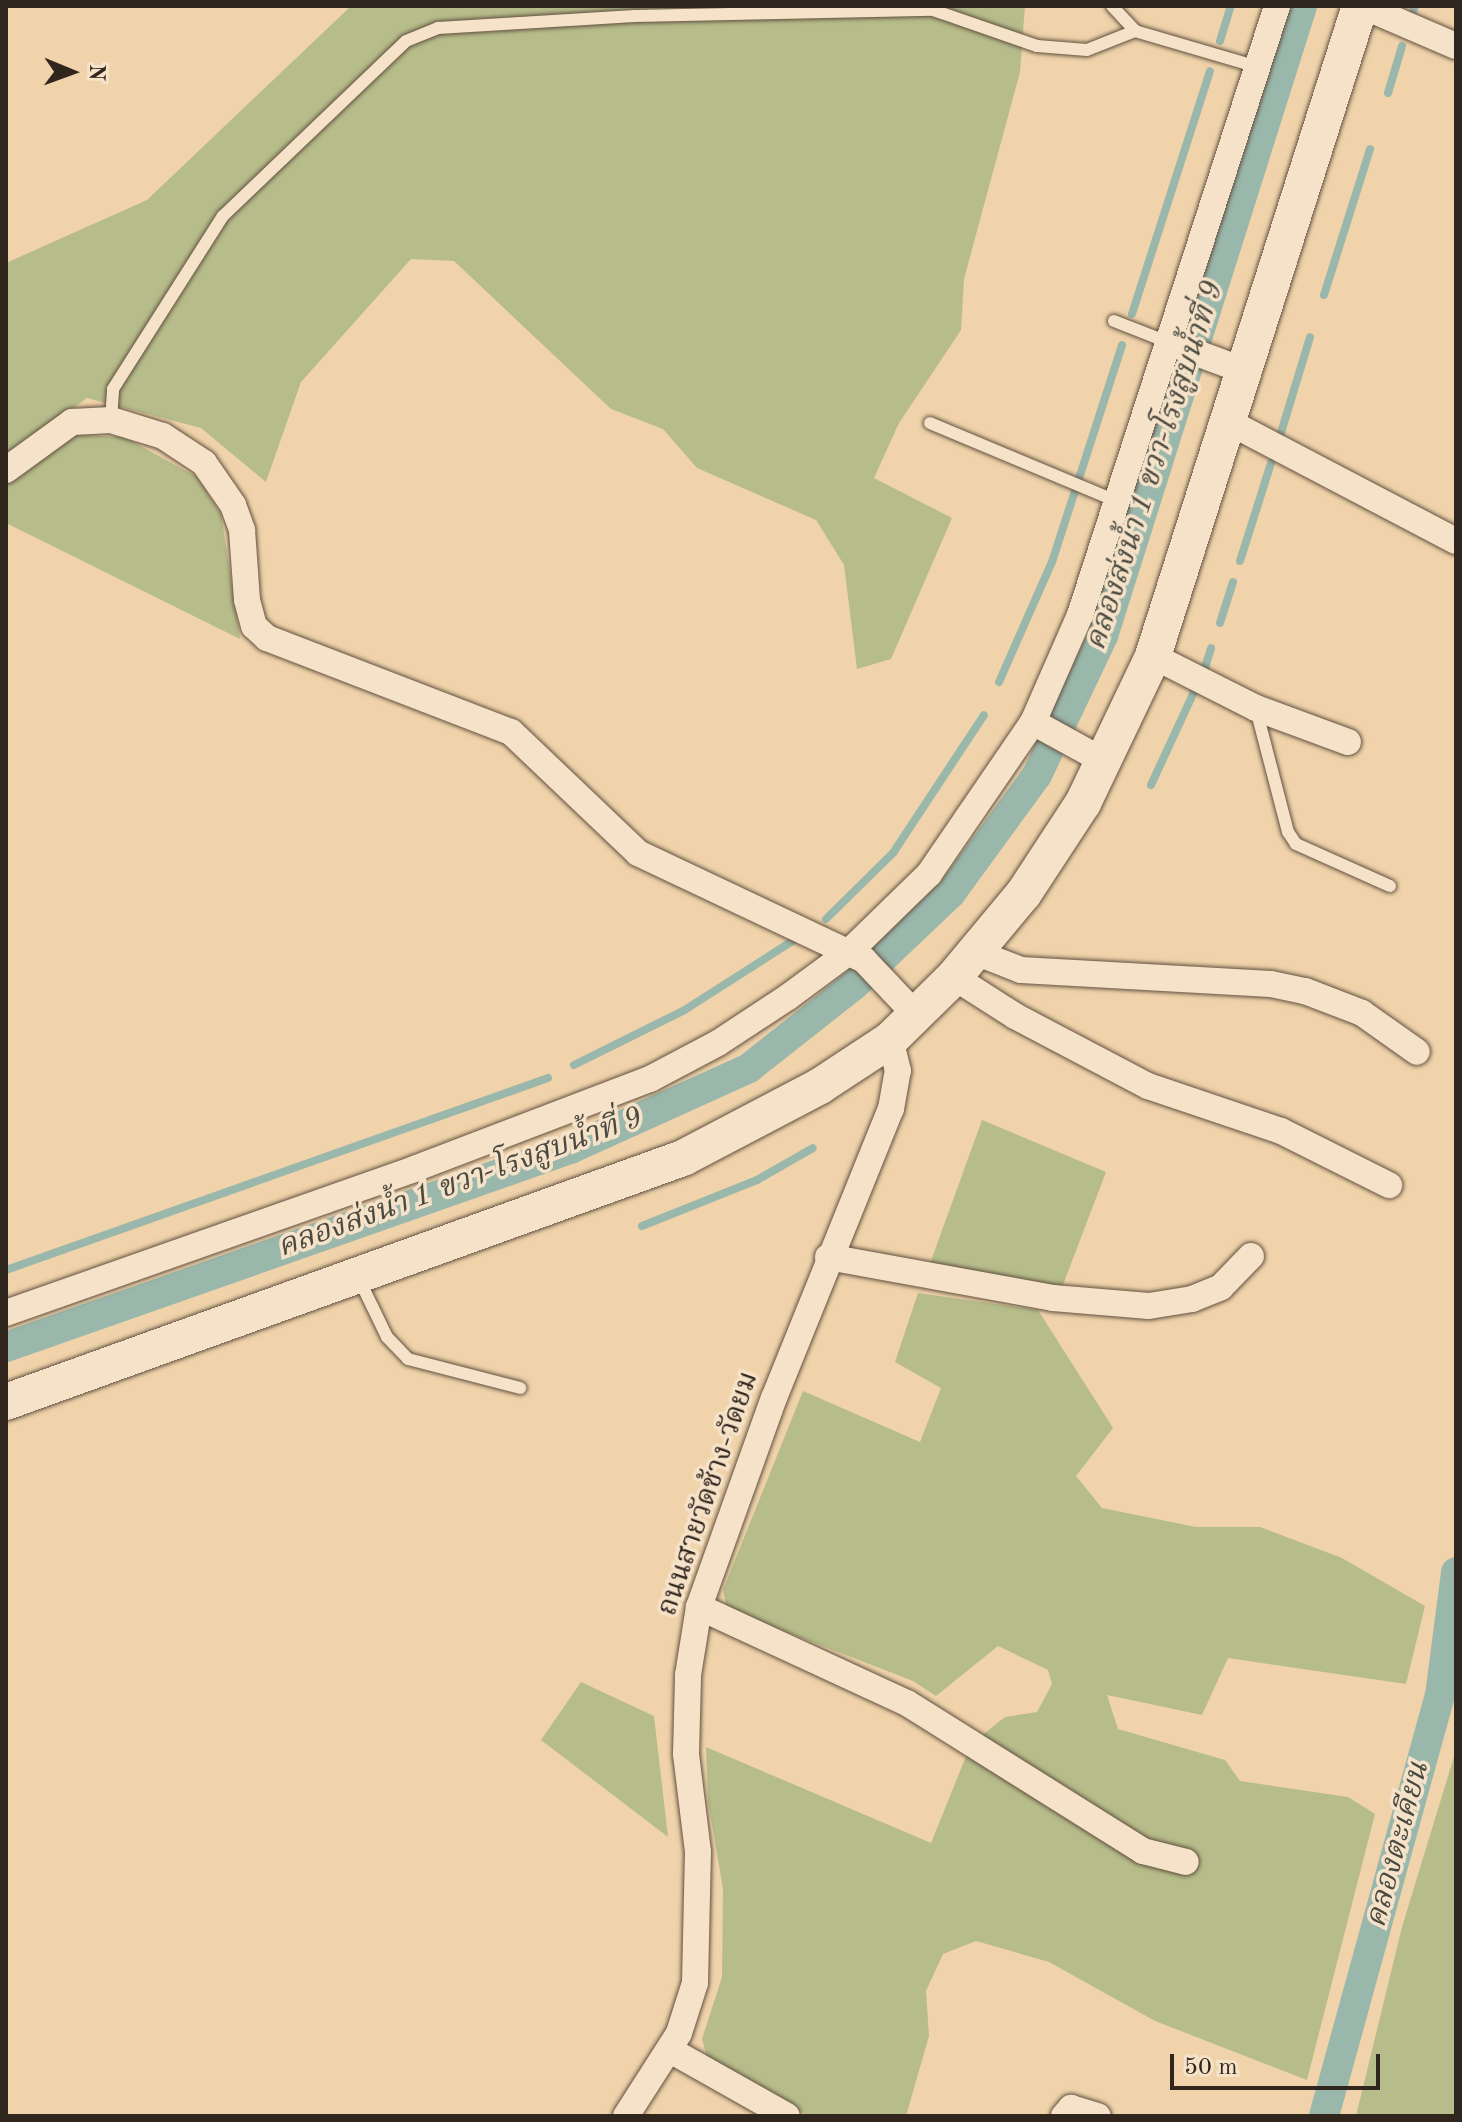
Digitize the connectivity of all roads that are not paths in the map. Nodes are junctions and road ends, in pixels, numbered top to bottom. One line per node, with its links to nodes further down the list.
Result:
1 (1112, 6): 4 (lane)
2 (1277, 6): 6 (street)
3 (1361, 6): 5 (street); 9 (main road)
4 (1135, 31): 6 (lane); 10 (lane)
5 (1456, 46)
6 (1258, 67): 8 (street)
7 (1114, 321): 8 (lane)
8 (1175, 345): 9 (street); 14 (street)
9 (1234, 367): 11 (main road)
10 (111, 420): 13 (street); 22 (street)
11 (1229, 422): 15 (street); 16 (main road)
12 (930, 423): 14 (lane)
13 (6, 470)
14 (1112, 500): 18 (street)
15 (1456, 541)
16 (1153, 656): 17 (street); 20 (main road)
17 (1256, 708): 19 (street); 21 (lane)
18 (1041, 726): 20 (street); 22 (street)
19 (1348, 742)
20 (1092, 755): 23 (main road)
21 (1390, 886)
22 (857, 956): 24 (street); 31 (street)
23 (964, 964): 24 (main road); 26 (street); 27 (street)
24 (905, 1002): 25 (main road)
25 (890, 1040): 29 (street, ถนนสายวัดช้าง-วัดยม); 30 (main road)
26 (1417, 1052)
27 (1389, 1185)
28 (1251, 1256): 29 (street)
29 (828, 1257): 34 (street, ถนนสายวัดช้าง-วัดยม)
30 (358, 1276): 32 (lane); 33 (main road)
31 (6, 1313)
32 (520, 1388)
33 (6, 1402)
34 (699, 1607): 35 (street); 36 (street, ถนนสายวัดช้าง-วัดยม)
35 (1186, 1862)
36 (670, 2050): 37 (street, ถนนสายวัดช้าง-วัดยม); 38 (street)
37 (626, 2116)
38 (787, 2116)
39 (1064, 2116): 40 (street)
40 (1098, 2116)

